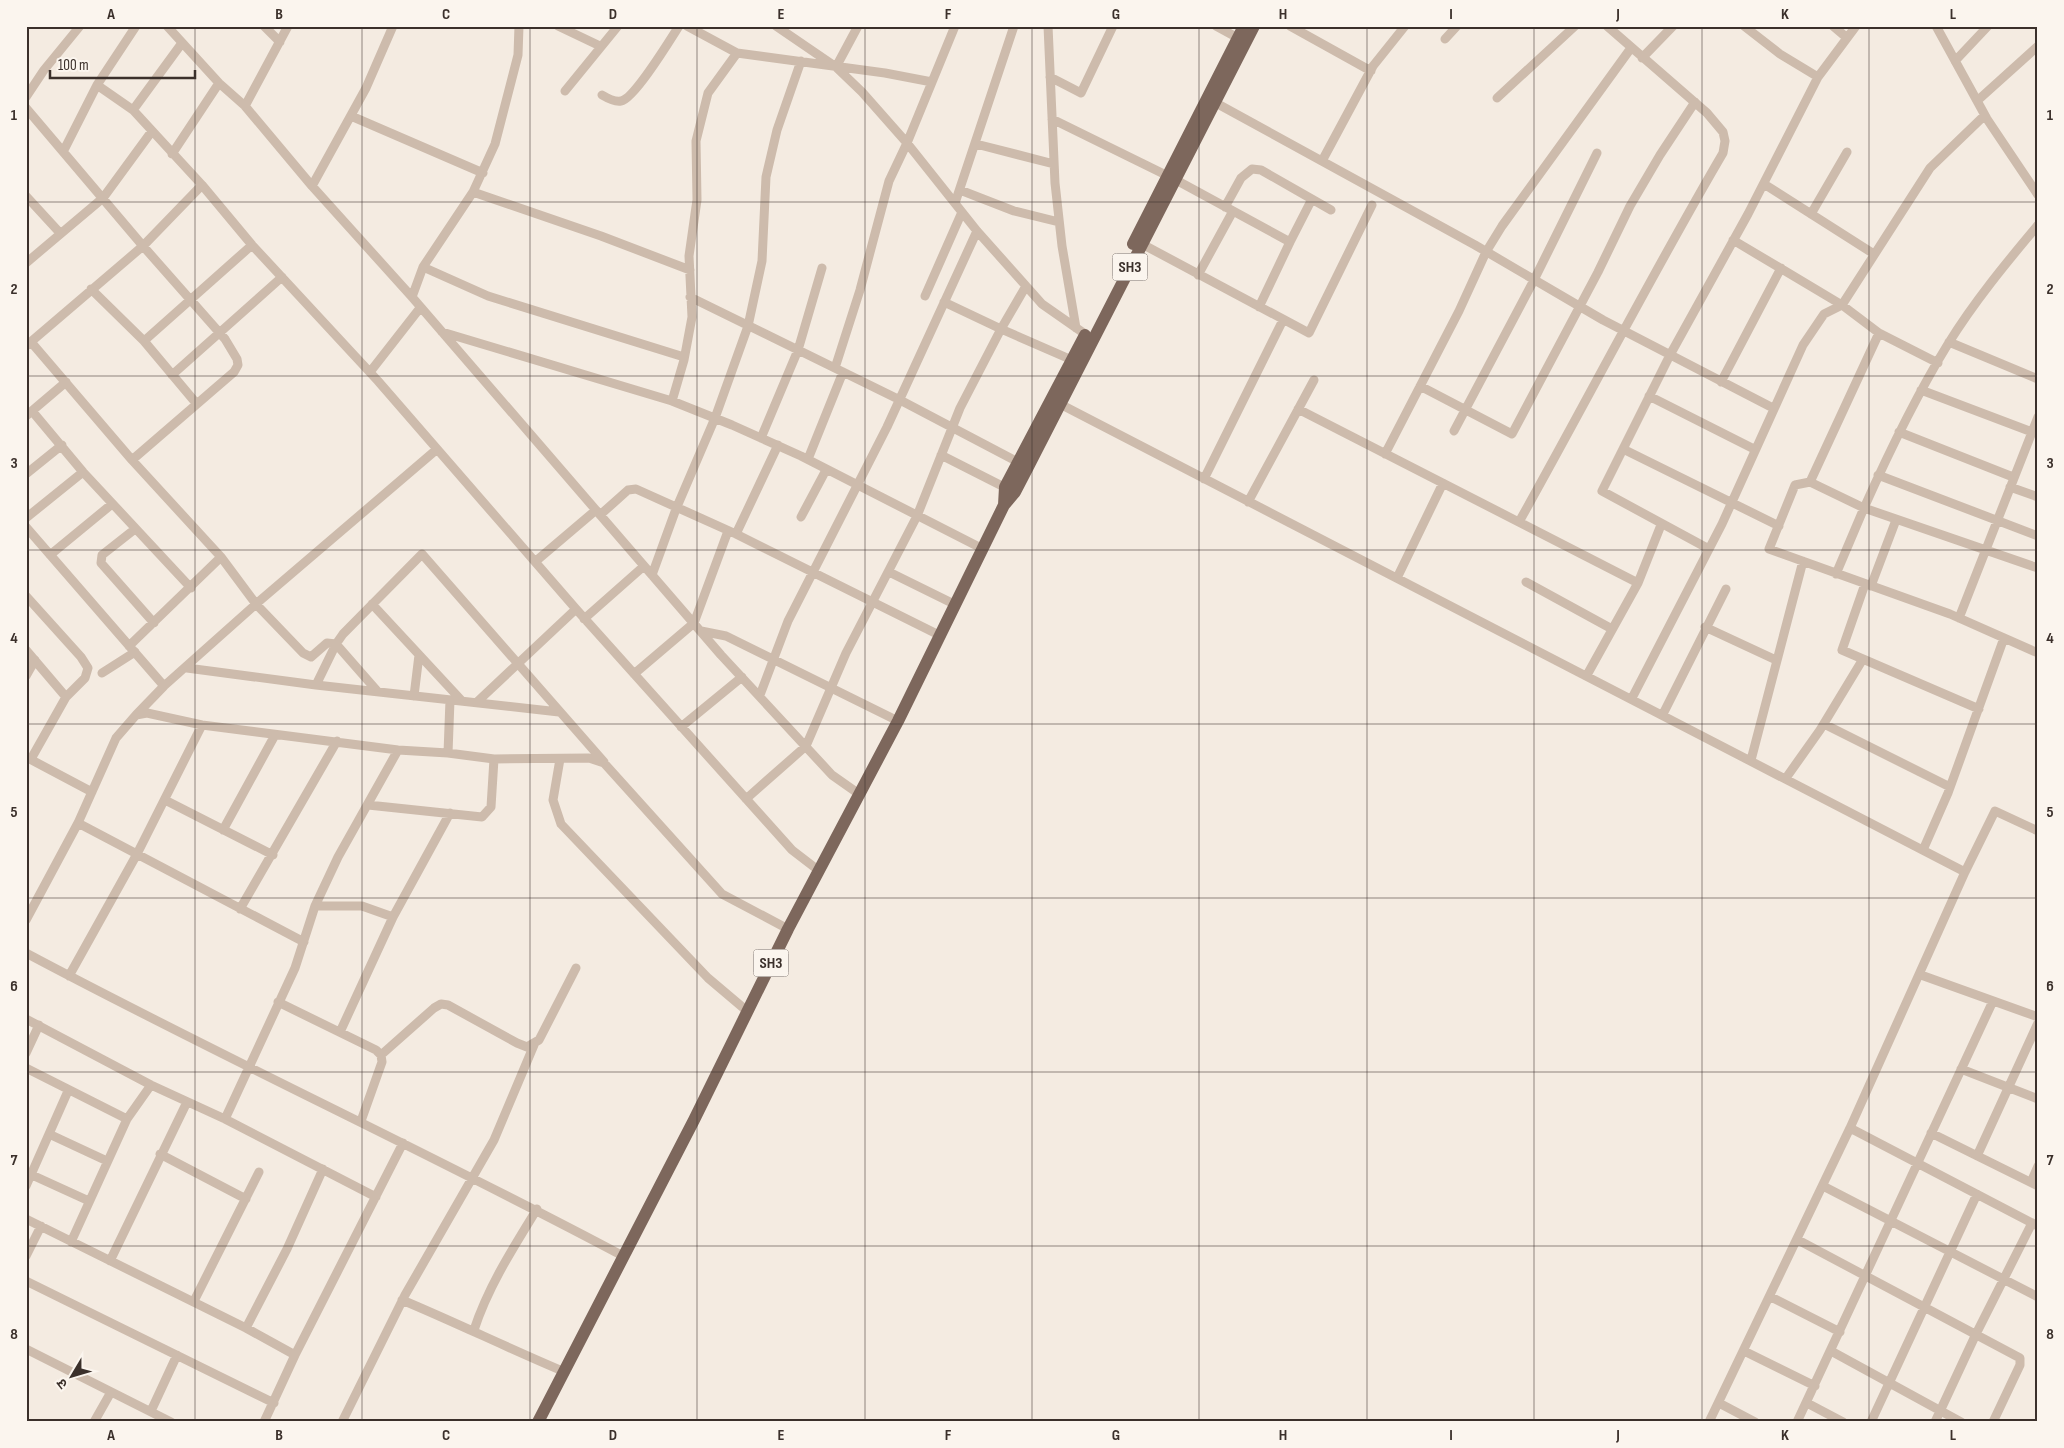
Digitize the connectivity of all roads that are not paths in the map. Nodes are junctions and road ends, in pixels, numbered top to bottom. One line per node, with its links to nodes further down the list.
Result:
1 (80, 26): 52 (street)
2 (136, 26): 49 (street)
3 (167, 26): 35 (street)
4 (264, 26): 34 (street)
5 (288, 26): 34 (street)
6 (393, 26): 61 (street)
7 (519, 26): 72 (street)
8 (558, 26): 36 (street)
9 (618, 26): 36 (street)
10 (679, 26): 51 (street)
11 (687, 26): 39 (street)
12 (776, 26): 43 (street)
13 (858, 26): 43 (street)
14 (955, 26): 47 (street)
15 (1014, 26): 65 (street)
16 (1048, 26): 45 (street)
17 (1113, 26): 45 (street)
18 (1216, 26): 31 (street)
19 (1254, 26): 56 (main road, SH3)
20 (1290, 26): 44 (street)
21 (1405, 26): 44 (street)
22 (1457, 26): 33 (street)
23 (1575, 26): 53 (street)
24 (1607, 26): 38 (street)
25 (1673, 26): 40 (street)
26 (1744, 26): 46 (street)
27 (1833, 26): 32 (street)
28 (1856, 26): 32 (street)
29 (1936, 26): 42 (street)
30 (1988, 26): 42 (street)
31 (1241, 32): 73 (main road, SH3)
32 (1846, 37): 46 (street)
33 (1445, 39)
34 (280, 42): 57 (street)
35 (182, 43): 48 (street); 59 (street)
36 (600, 46): 50 (street)
37 (2038, 46): 54 (street)
38 (1630, 48): 40 (street); 98 (street)
39 (738, 53): 41 (street); 104 (street)
40 (1642, 58): 55 (street)
41 (801, 61): 43 (street); 120 (street)
42 (1955, 61): 54 (street)
43 (836, 67): 47 (street); 64 (street)
44 (1370, 71): 70 (street)
45 (1050, 77): 62 (street)
46 (1818, 77): 74 (street)
47 (932, 82): 64 (street)
48 (218, 83): 57 (street); 69 (street)
49 (97, 85): 59 (street); 66 (street)
50 (566, 91)
51 (602, 96)
52 (26, 97)
53 (1497, 98)
54 (1977, 101): 60 (street)
55 (1695, 102): 116 (street); 123 (street)
56 (1216, 103): 70 (street); 73 (main road, SH3)
57 (245, 106): 76 (street)
58 (26, 108): 66 (street)
59 (133, 110): 63 (street)
60 (1984, 115): 79 (street); 99 (street)
61 (350, 116): 72 (street); 76 (street)
62 (1052, 120): 71 (street); 73 (street)
63 (152, 131): 69 (street); 81 (street)
64 (907, 143): 83 (street); 135 (street)
65 (976, 144): 71 (street); 77 (street)
66 (64, 150): 81 (street)
67 (1847, 152): 88 (street)
68 (1597, 153): 107 (street)
69 (172, 154): 75 (street)
70 (1322, 161): 98 (street)
71 (1054, 164): 89 (street)
72 (483, 173): 78 (street)
73 (1172, 178): 85 (street); 95 (main road, SH3); 122 (main road, SH3)
74 (1764, 184): 88 (street); 93 (street)
75 (202, 185): 96 (street); 97 (street)
76 (312, 186): 110 (street)
77 (960, 190): 83 (street); 89 (street)
78 (473, 192): 101 (street); 104 (street)
79 (2038, 195)
80 (26, 196): 92 (street)
81 (103, 198): 92 (street); 97 (street)
82 (1312, 199): 85 (street); 86 (street); 94 (street)
83 (955, 203): 87 (street)
84 (1372, 205): 119 (street)
85 (1229, 209): 94 (street); 105 (street)
86 (1331, 210)
87 (962, 212): 91 (street); 111 (street)
88 (1811, 214): 99 (street)
89 (1059, 222): 122 (street)
90 (2038, 225): 128 (street)
91 (977, 231): 108 (street); 114 (street)
92 (60, 233): 100 (street)
93 (1733, 240): 103 (street); 131 (street)
94 (1290, 242): 117 (street)
95 (1142, 244): 105 (street); 148 (main road, SH3)
96 (252, 245): 106 (street); 113 (street)
97 (143, 246): 109 (street); 113 (street)
98 (1486, 252): 107 (street); 142 (street)
99 (1874, 254): 115 (street)
100 (26, 263)
101 (423, 266): 110 (street); 132 (street)
102 (822, 268): 130 (street)
103 (1781, 268): 115 (street); 141 (street)
104 (690, 270): 112 (street)
105 (1198, 275): 117 (street)
106 (282, 277): 125 (street); 136 (street)
107 (1534, 280): 116 (street); 151 (street)
108 (1026, 286): 121 (street); 122 (street)
109 (91, 289): 127 (street); 129 (street)
110 (412, 296): 118 (street)
111 (925, 296)
112 (690, 297): 120 (street); 132 (street)
113 (190, 300): 125 (street); 127 (street)
114 (944, 302): 121 (street); 145 (street)
115 (1842, 305): 126 (street); 149 (street)
116 (1580, 306): 123 (street); 151 (street)
117 (1259, 307): 119 (street)
118 (420, 308): 124 (street); 136 (street)
119 (1283, 320): 175 (street)
120 (748, 326): 130 (street); 154 (street)
121 (1001, 329): 133 (street); 155 (street)
122 (1081, 331): 133 (main road, SH3)
123 (1624, 331): 131 (street); 192 (street)
124 (442, 332): 146 (street); 187 (street)
125 (220, 333): 137 (street); 147 (street)
126 (1879, 333): 134 (street); 176 (street)
127 (144, 341): 137 (street)
128 (1949, 342): 134 (street); 138 (street)
129 (29, 344): 140 (street)
130 (798, 350): 135 (street); 159 (street)
131 (1670, 355): 141 (street); 144 (street)
132 (684, 357): 146 (street)
133 (1072, 360): 169 (main road, SH3)
134 (1938, 363): 143 (street)
135 (839, 370): 145 (street); 167 (street)
136 (370, 372): 164 (street)
137 (172, 375): 147 (street)
138 (2038, 379)
139 (1314, 380): 150 (street)
140 (66, 382): 152 (street); 168 (street)
141 (1721, 382): 149 (street)
142 (1420, 386): 151 (street); 165 (street)
143 (1922, 390): 157 (street); 158 (street)
144 (1649, 396): 162 (street); 163 (street)
145 (900, 400): 155 (street); 178 (street)
146 (672, 401): 154 (street)
147 (196, 404): 168 (street)
148 (1060, 404): 175 (street); 180 (main road, SH3)
149 (1773, 408): 163 (street)
150 (1298, 409): 165 (street); 182 (street)
151 (1466, 411): 156 (street)
152 (29, 414): 160 (street)
153 (2038, 417): 158 (street)
154 (715, 418): 159 (street); 186 (street)
155 (952, 428): 166 (street); 169 (street)
156 (1454, 431)
157 (1900, 432): 173 (street); 174 (street)
158 (2032, 432): 174 (street)
159 (761, 438): 161 (street)
160 (62, 445): 171 (street); 172 (street)
161 (778, 445): 167 (street); 198 (street)
162 (1623, 449): 183 (street); 194 (street)
163 (1754, 449): 183 (street)
164 (436, 450): 205 (street); 221 (street)
165 (1385, 454): 177 (street)
166 (941, 455): 180 (street); 188 (street)
167 (808, 459): 170 (street)
168 (132, 460): 204 (street)
169 (1018, 462): 180 (main road, SH3)
170 (826, 470): 178 (street); 189 (street)
171 (83, 472): 184 (street); 190 (street)
172 (26, 474)
173 (1878, 475): 185 (street); 193 (street)
174 (2013, 477): 179 (street)
175 (1204, 479): 182 (street)
176 (1810, 482): 185 (street); 195 (street)
177 (1443, 483): 192 (street); 213 (street)
178 (857, 486): 188 (street); 209 (street)
179 (2010, 487): 181 (street); 193 (street)
180 (1010, 490): 200 (main road, SH3)
181 (2038, 497)
182 (1248, 502): 213 (street)
183 (1731, 502): 195 (street); 201 (street)
184 (112, 504): 197 (street); 203 (street)
185 (1864, 508): 191 (street); 211 (street)
186 (676, 509): 187 (street); 198 (street); 212 (street)
187 (598, 513): 205 (street); 207 (street)
188 (917, 516): 200 (street); 210 (street)
189 (801, 517)
190 (26, 518)
191 (1896, 520): 202 (street); 216 (street)
192 (1519, 522): 215 (street)
193 (1996, 522): 199 (street); 202 (street)
194 (1661, 525): 201 (street); 215 (street)
195 (1779, 526): 206 (street)
196 (26, 527): 203 (street)
197 (136, 528): 217 (street); 227 (street)
198 (732, 532): 209 (street); 228 (street)
199 (2038, 536)
200 (982, 549): 223 (main road, SH3)
201 (1709, 549): 257 (street)
202 (1984, 550): 208 (street); 225 (street)
203 (50, 555): 235 (street)
204 (221, 557): 217 (street); 221 (street)
205 (536, 561): 224 (street)
206 (1803, 561): 211 (street); 242 (street)
207 (644, 566): 212 (street); 226 (street)
208 (2038, 568)
209 (812, 571): 220 (street); 239 (street)
210 (889, 572): 220 (street); 223 (street)
211 (1836, 574): 216 (street)
212 (652, 575): 228 (street)
213 (1397, 578): 247 (street)
214 (1526, 582): 230 (street)
215 (1638, 583): 230 (street)
216 (1868, 585): 225 (street); 240 (street)
217 (191, 588): 227 (street)
218 (1726, 589): 229 (street)
219 (26, 596): 256 (street)
220 (873, 602): 232 (street); 252 (street)
221 (256, 604): 234 (street); 244 (street)
222 (372, 604): 234 (street); 238 (street); 243 (street)
223 (956, 605): 232 (main road, SH3)
224 (576, 609): 226 (street); 243 (street)
225 (1959, 618): 233 (street)
226 (584, 619): 246 (street)
227 (154, 623): 235 (street)
228 (694, 623): 231 (street); 246 (street)
229 (1705, 627): 242 (street); 263 (street)
230 (1612, 629): 247 (street)
231 (701, 631): 239 (street); 249 (street)
232 (941, 636): 265 (main road, SH3)
233 (2004, 638): 237 (street); 261 (street)
234 (336, 644): 250 (street); 253 (street)
235 (132, 649): 245 (street); 251 (street)
236 (26, 650): 241 (street)
237 (2038, 653)
238 (419, 655): 255 (street); 259 (street)
239 (774, 659): 252 (street); 254 (street)
240 (1863, 659): 261 (street); 266 (street)
241 (35, 660): 248 (street); 256 (street)
242 (1776, 660): 277 (street)
243 (516, 663): 260 (street); 262 (street)
244 (187, 668): 250 (street); 251 (street)
245 (102, 673)
246 (634, 674): 268 (street)
247 (1587, 675): 257 (street)
248 (26, 676)
249 (742, 677): 254 (street); 268 (street)
250 (316, 685): 253 (street)
251 (164, 686): 264 (street)
252 (830, 688): 265 (street); 271 (street)
253 (378, 692): 255 (street)
254 (760, 695): 271 (street)
255 (414, 696): 258 (street)
256 (66, 697): 274 (street)
257 (1632, 698): 263 (street)
258 (450, 700): 259 (street); 273 (street)
259 (462, 701): 260 (street)
260 (477, 702): 262 (street)
261 (1979, 709): 280 (street)
262 (559, 712): 278 (street)
263 (1663, 714): 277 (street)
264 (136, 715): 267 (street); 281 (street)
265 (898, 721): 282 (main road, SH3)
266 (1824, 724): 279 (street); 280 (street)
267 (202, 725): 269 (street); 284 (street)
268 (681, 727): 283 (street)
269 (275, 735): 270 (street); 288 (street)
270 (337, 742): 272 (street); 292 (street)
271 (806, 746): 282 (street); 283 (street)
272 (398, 750): 273 (street); 285 (street)
273 (448, 753): 275 (street)
274 (28, 758): 281 (street)
275 (494, 758): 276 (street); 286 (street)
276 (560, 759): 278 (street); 307 (street)
277 (1751, 760): 279 (street)
278 (604, 763): 299 (street)
279 (1786, 778): 290 (street)
280 (1950, 787): 290 (street)
281 (92, 792): 287 (street)
282 (860, 794): 293 (main road, SH3)
283 (746, 799): 293 (street)
284 (165, 800): 288 (street); 291 (street)
285 (368, 805): 286 (street); 295 (street)
286 (450, 813): 297 (street)
287 (78, 823): 291 (street); 298 (street)
288 (223, 830): 292 (street)
289 (2038, 831): 294 (street)
290 (1923, 850): 294 (street)
291 (137, 854): 296 (street); 304 (street)
292 (273, 855): 296 (street)
293 (818, 870): 299 (main road, SH3)
294 (1965, 872): 303 (street)
295 (315, 906): 297 (street); 300 (street)
296 (240, 908): 300 (street)
297 (393, 917): 312 (street)
298 (26, 920)
299 (788, 929): 307 (main road, SH3)
300 (304, 942): 306 (street)
301 (26, 953): 304 (street)
302 (576, 968): 313 (street)
303 (1920, 975): 305 (street); 327 (street)
304 (69, 976): 316 (street)
305 (1993, 1001): 308 (street); 318 (street)
306 (278, 1002): 312 (street); 316 (street)
307 (747, 1010): 356 (main road, SH3)
308 (2038, 1017)
309 (26, 1019): 311 (street)
310 (2038, 1024): 320 (street)
311 (39, 1026): 314 (street); 319 (street)
312 (340, 1032): 315 (street)
313 (534, 1045): 315 (street); 339 (street)
314 (26, 1053)
315 (381, 1055): 326 (street)
316 (250, 1066): 325 (street); 326 (street)
317 (26, 1068): 321 (street)
318 (1961, 1069): 320 (street); 328 (street)
319 (151, 1085): 323 (street); 324 (street)
320 (2008, 1087): 322 (street); 332 (street)
321 (68, 1091): 324 (street); 329 (street)
322 (2038, 1098)
323 (187, 1102): 325 (street); 331 (street)
324 (127, 1119): 333 (street)
325 (225, 1119): 336 (street)
326 (361, 1120): 330 (street)
327 (1850, 1128): 334 (street); 342 (street)
328 (1931, 1132): 332 (street); 334 (street)
329 (49, 1134): 333 (street); 338 (street)
330 (403, 1143): 339 (street); 344 (street)
331 (160, 1154): 345 (street); 357 (street)
332 (1978, 1156): 340 (street)
333 (107, 1161): 346 (street)
334 (1917, 1163): 343 (street); 349 (street)
335 (2038, 1166): 340 (street)
336 (322, 1169): 344 (street); 366 (street)
337 (259, 1172): 345 (street)
338 (32, 1175): 341 (street); 346 (street)
339 (473, 1176): 347 (street); 363 (street)
340 (2034, 1184)
341 (26, 1186)
342 (1823, 1186): 349 (street); 352 (street)
343 (1977, 1194): 350 (street); 354 (street)
344 (376, 1197): 373 (street)
345 (246, 1199): 364 (street)
346 (89, 1201): 353 (street)
347 (537, 1209): 356 (street); 367 (street)
348 (26, 1218): 351 (street)
349 (1891, 1219): 354 (street); 358 (street)
350 (2035, 1225): 359 (street)
351 (41, 1226): 353 (street); 355 (street)
352 (1798, 1240): 358 (street); 361 (street)
353 (71, 1242): 357 (street)
354 (1952, 1251): 359 (street); 365 (street)
355 (26, 1256)
356 (623, 1256): 375 (main road, SH3)
357 (110, 1261): 364 (street)
358 (1865, 1277): 365 (street); 368 (street)
359 (2004, 1279): 362 (street); 369 (street)
360 (26, 1281): 374 (street)
361 (1771, 1297): 368 (street); 371 (street)
362 (2038, 1297)
363 (402, 1300): 367 (street); 387 (street)
364 (194, 1301): 366 (street)
365 (1925, 1308): 369 (street); 376 (street)
366 (246, 1328): 373 (street)
367 (474, 1330): 375 (street)
368 (1840, 1332): 372 (street)
369 (1976, 1334): 383 (street); 396 (street)
370 (26, 1349): 378 (street)
371 (1744, 1351): 377 (street); 380 (street)
372 (1831, 1351): 376 (street); 377 (street)
373 (294, 1355): 379 (street)
374 (177, 1356): 379 (street); 382 (street)
375 (565, 1372): 388 (main road, SH3)
376 (1890, 1385): 383 (street); 393 (street)
377 (1815, 1386): 381 (street)
378 (111, 1392): 382 (street); 384 (street)
379 (274, 1403): 386 (street)
380 (1719, 1403): 389 (street); 390 (street)
381 (1807, 1403): 391 (street); 392 (street)
382 (151, 1411): 385 (street)
383 (1940, 1411): 394 (street); 395 (street)
384 (94, 1422)
385 (171, 1422)
386 (264, 1422)
387 (342, 1422)
388 (538, 1422)
389 (1709, 1422)
390 (1755, 1422)
391 (1797, 1422)
392 (1844, 1422)
393 (1871, 1422)
394 (1936, 1422)
395 (1961, 1422)
396 (1993, 1422)

